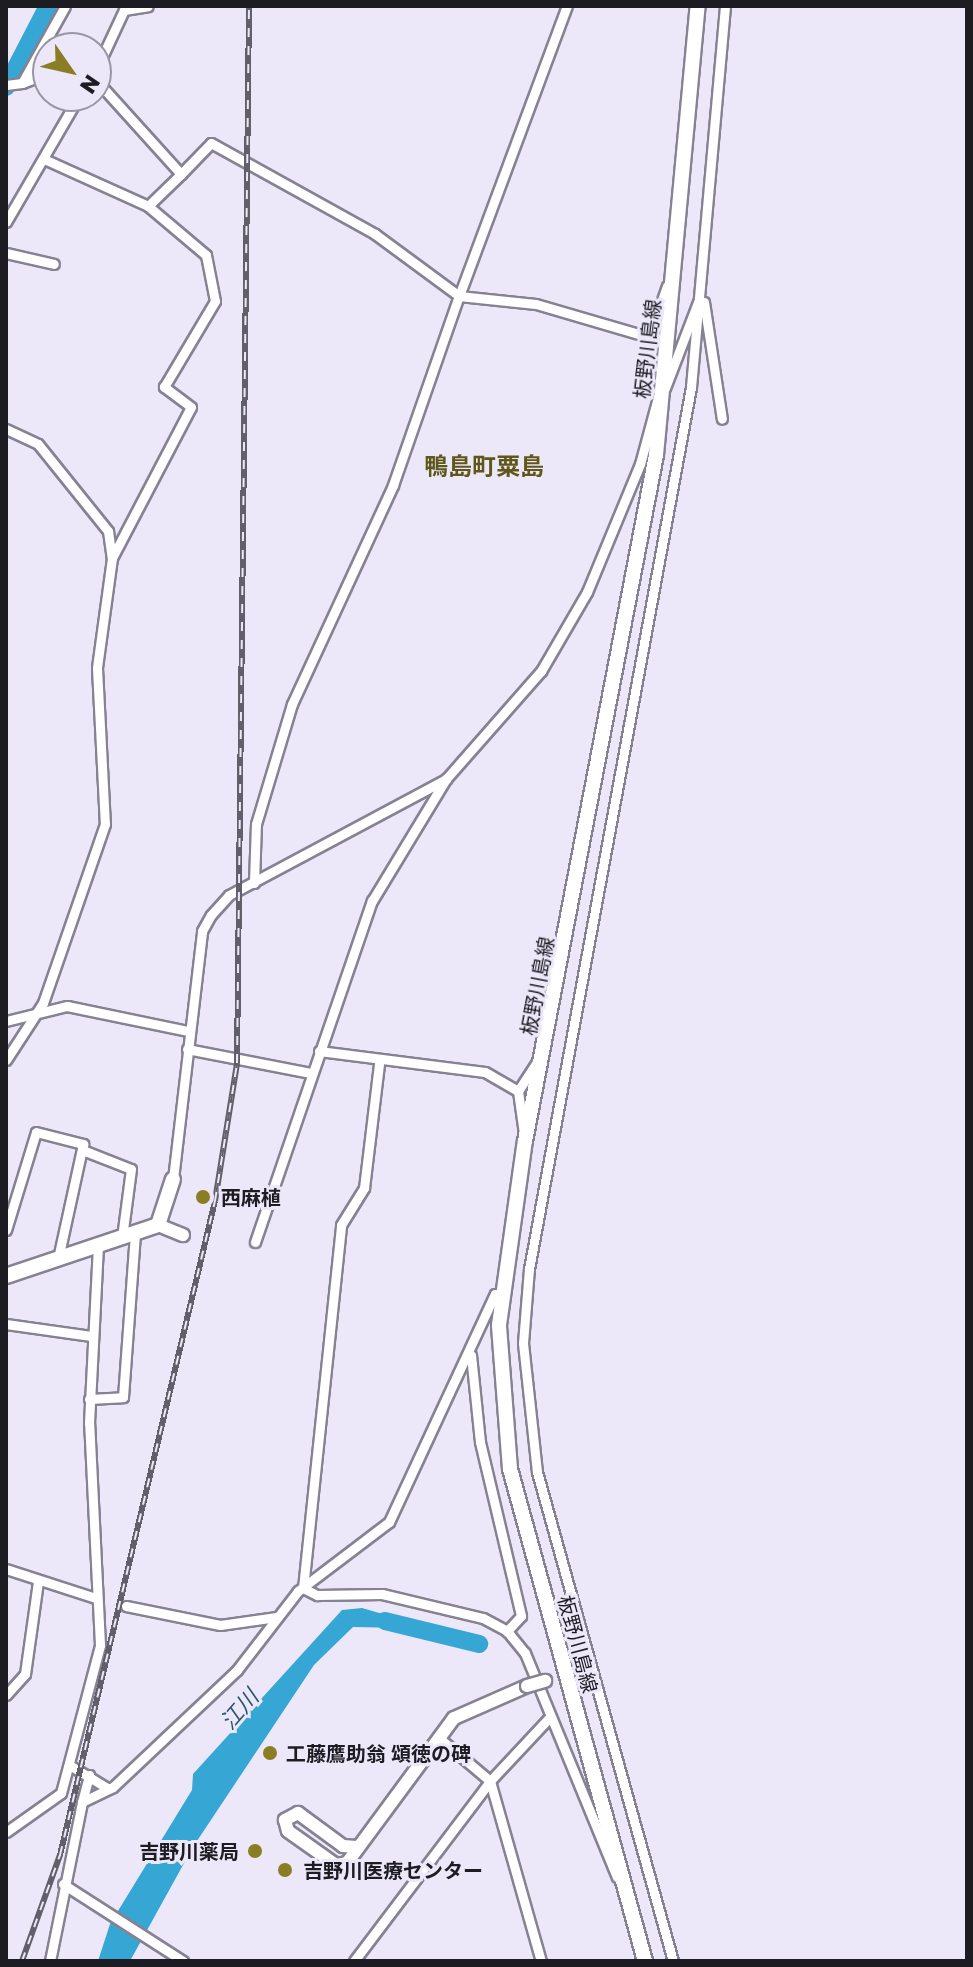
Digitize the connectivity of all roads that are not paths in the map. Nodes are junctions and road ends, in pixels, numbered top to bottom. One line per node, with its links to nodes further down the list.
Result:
1 (65, 6): 7 (street)
2 (148, 6): 6 (street)
3 (567, 6): 17 (street)
4 (698, 6): 16 (main road, 板野川島線)
5 (725, 6): 18 (street)
6 (112, 36)
7 (15, 84)
8 (112, 98): 11 (street)
9 (70, 112): 10 (street)
10 (44, 159): 12 (street); 13 (street)
11 (181, 174): 12 (street); 17 (street)
12 (148, 206): 22 (street)
13 (6, 222)
14 (6, 253): 15 (street)
15 (54, 264)
16 (678, 265): 17 (street); 19 (main road, 板野川島線)
17 (459, 296): 24 (street)
18 (701, 300): 19 (street); 20 (street); 76 (street)
19 (661, 392): 23 (street); 30 (main road, 板野川島線)
20 (722, 419)
21 (6, 429): 22 (street)
22 (112, 558): 25 (street)
23 (446, 779): 24 (street); 29 (street)
24 (254, 883): 27 (street)
25 (27, 1019): 26 (street); 27 (street); 31 (street)
26 (6, 1021)
27 (188, 1031): 28 (street)
28 (187, 1049): 33 (street); 37 (street)
29 (319, 1051): 32 (street); 33 (street)
30 (544, 1053): 34 (street); 35 (main road, 板野川島線)
31 (6, 1060)
32 (379, 1064): 34 (street); 53 (street)
33 (311, 1073): 42 (street)
34 (518, 1091): 35 (street)
35 (525, 1141): 46 (main road, 板野川島線)
36 (85, 1151): 39 (street); 40 (street); 44 (street)
37 (173, 1179): 38 (main road)
38 (158, 1225): 40 (main road); 41 (street)
39 (6, 1230)
40 (128, 1235): 43 (main road); 50 (street)
41 (183, 1235)
42 (255, 1242)
43 (98, 1245): 44 (main road); 48 (street)
44 (58, 1259): 45 (main road)
45 (6, 1276)
46 (502, 1294): 49 (street); 58 (main road, 板野川島線)
47 (6, 1324): 48 (street)
48 (91, 1336): 50 (street)
49 (470, 1352): 53 (street); 57 (street)
50 (89, 1399): 54 (street)
51 (6, 1569): 52 (street)
52 (38, 1582): 54 (street); 59 (street)
53 (303, 1588): 56 (street); 57 (street)
54 (96, 1598): 62 (street)
55 (126, 1606): 56 (street)
56 (276, 1617): 65 (street)
57 (507, 1631): 60 (street)
58 (565, 1674): 61 (street, bridge); 69 (main road, 板野川島線)
59 (6, 1695)
60 (548, 1719): 64 (street); 69 (street)
61 (438, 1737): 64 (street); 68 (street)
62 (71, 1766): 63 (street); 67 (street)
63 (89, 1775): 65 (street); 66 (street)
64 (490, 1781): 73 (street); 74 (street)
65 (109, 1789): 66 (street)
66 (82, 1802): 70 (street)
67 (6, 1832)
68 (357, 1847): 68 (street)
69 (626, 1881): 75 (main road, 板野川島線)
70 (63, 1884): 71 (street); 72 (street)
71 (50, 1961)
72 (183, 1961)
73 (354, 1961)
74 (541, 1961)
75 (645, 1961)
76 (673, 1961)

